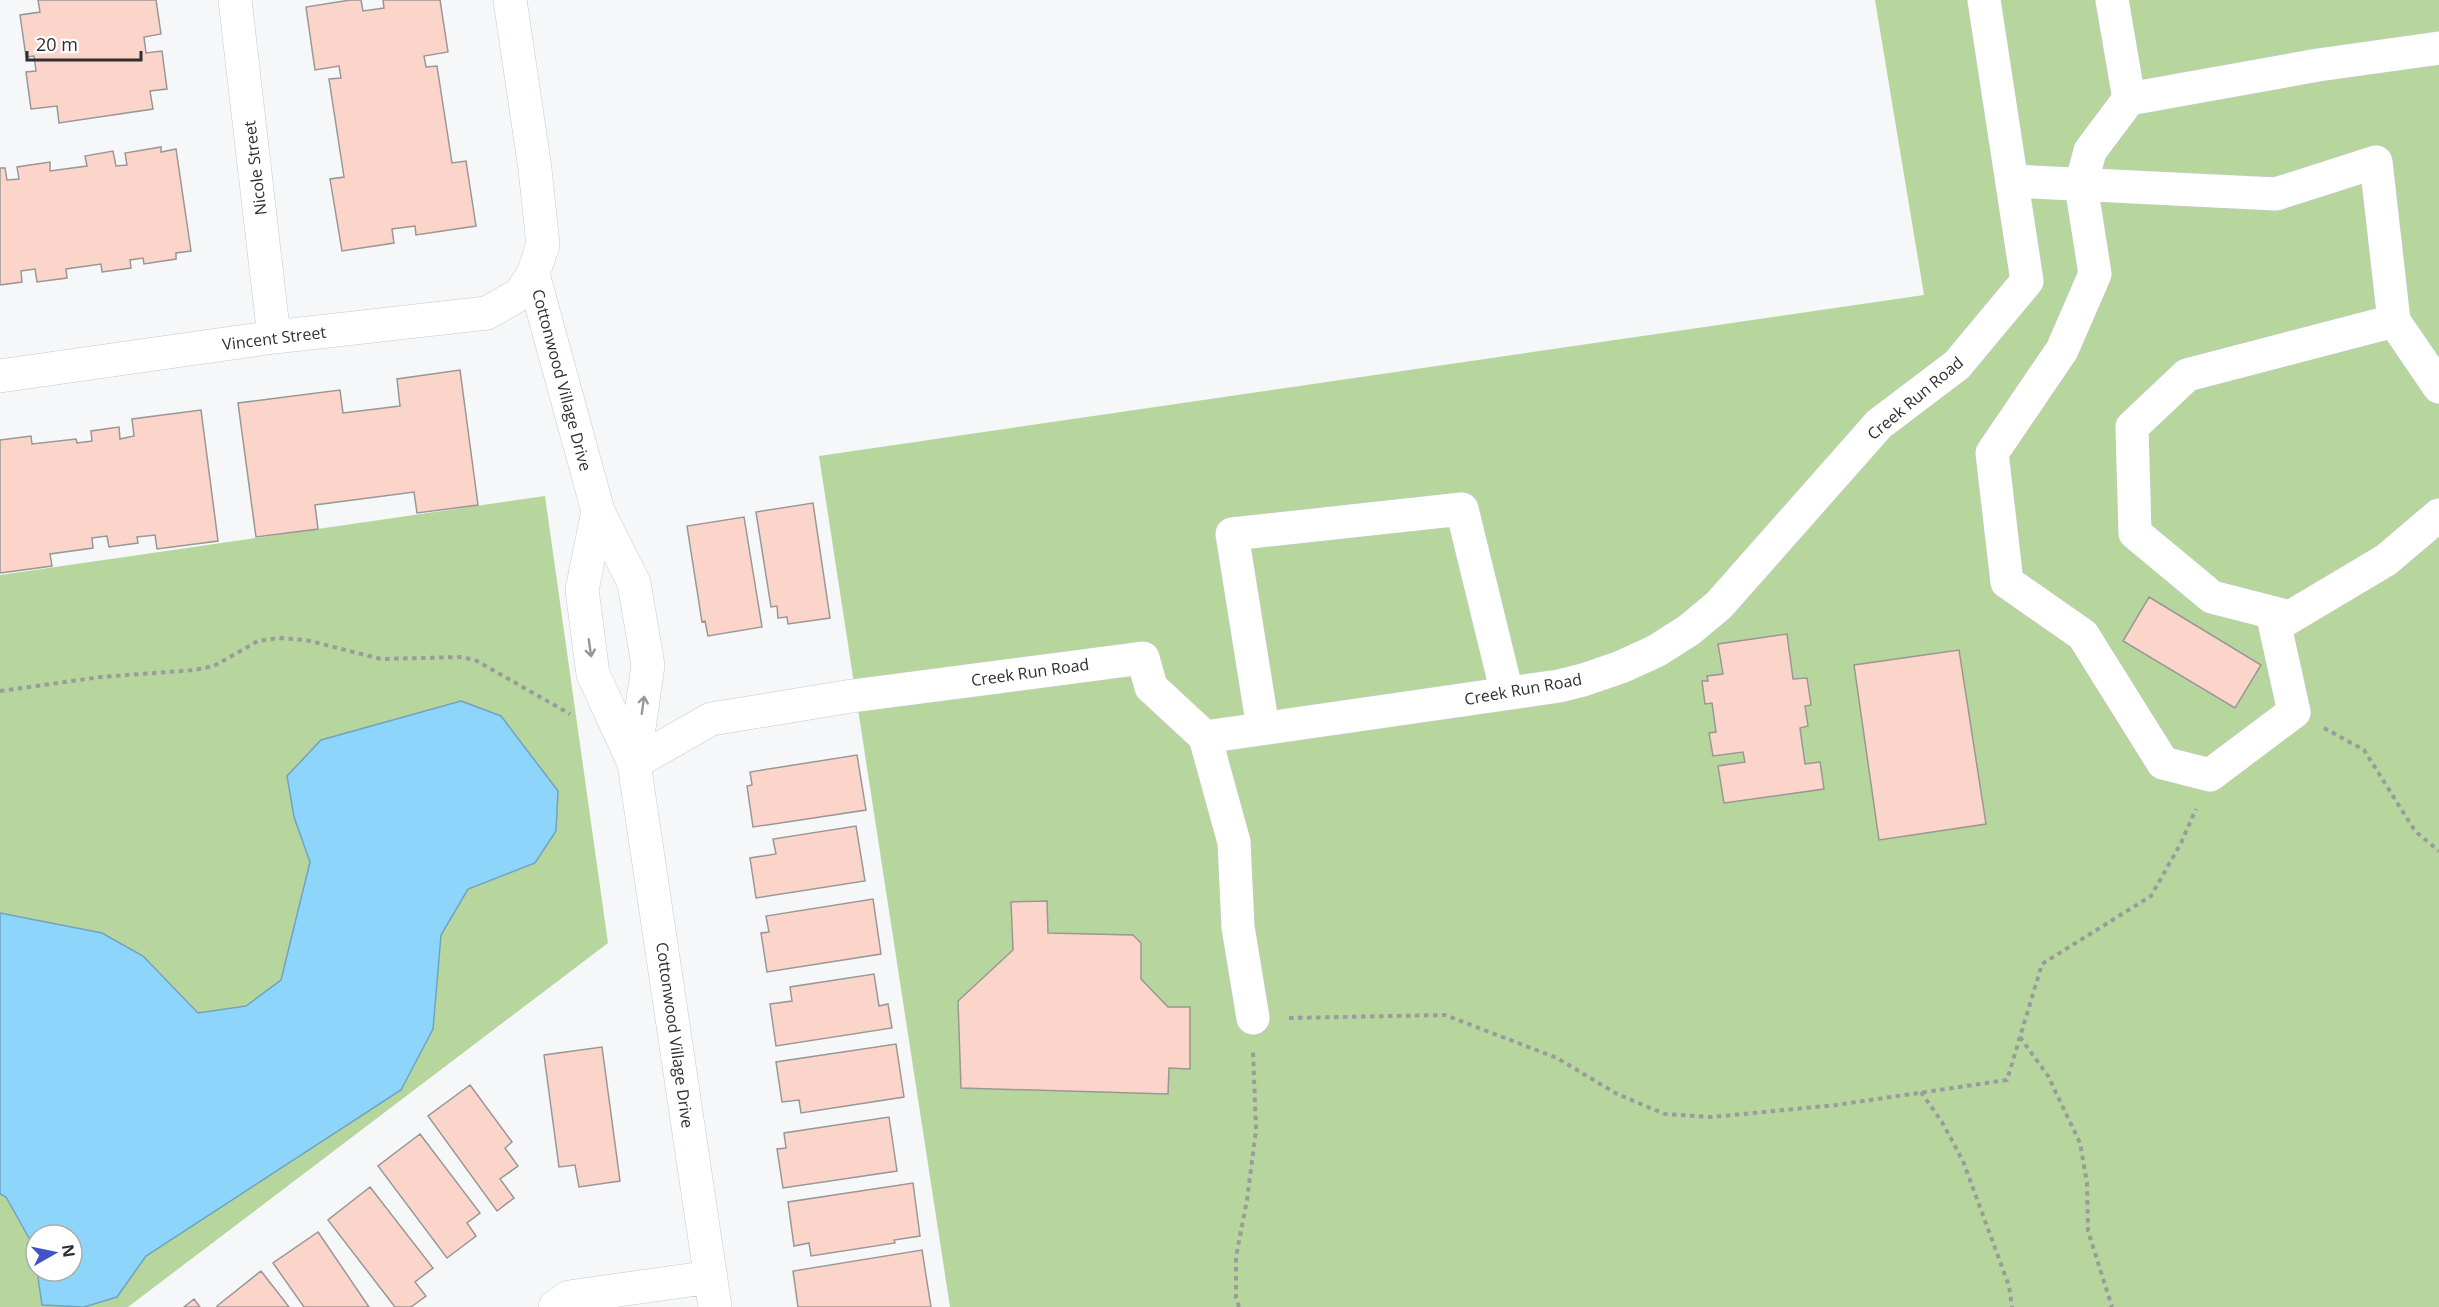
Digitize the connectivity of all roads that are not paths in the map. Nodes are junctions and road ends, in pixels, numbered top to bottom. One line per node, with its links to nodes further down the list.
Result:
1 (236, 0): 11 (street, Nicole Street)
2 (510, 0): 9 (street, Cottonwood Village Drive)
3 (1984, 0): 7 (street, Creek Run Road)
4 (2112, 0): 6 (street)
5 (2439, 48): 6 (street)
6 (2129, 99): 8 (street)
7 (2012, 181): 8 (street); 17 (street, Creek Run Road)
8 (2080, 185): 10 (street); 16 (street)
9 (533, 274): 11 (street, Vincent Street); 14 (street, Cottonwood Village Drive)
10 (2394, 321): 13 (street); 16 (street)
11 (274, 336): 12 (street, Vincent Street)
12 (0, 376)
13 (2439, 387)
14 (598, 511): 20 (street, Cottonwood Village Drive, one-way to 14); 20 (street, Cottonwood Village Drive, one-way to 20)
15 (2439, 515): 16 (street)
16 (2290, 617)
17 (1508, 693): 18 (street, Creek Run Road); 18 (street)
18 (1263, 728): 19 (street, Creek Run Road)
19 (1206, 737): 20 (street, Creek Run Road); 21 (street)
20 (634, 763): 22 (street, Cottonwood Village Drive)
21 (1253, 1018)
22 (713, 1292): 23 (street)
23 (555, 1307)

